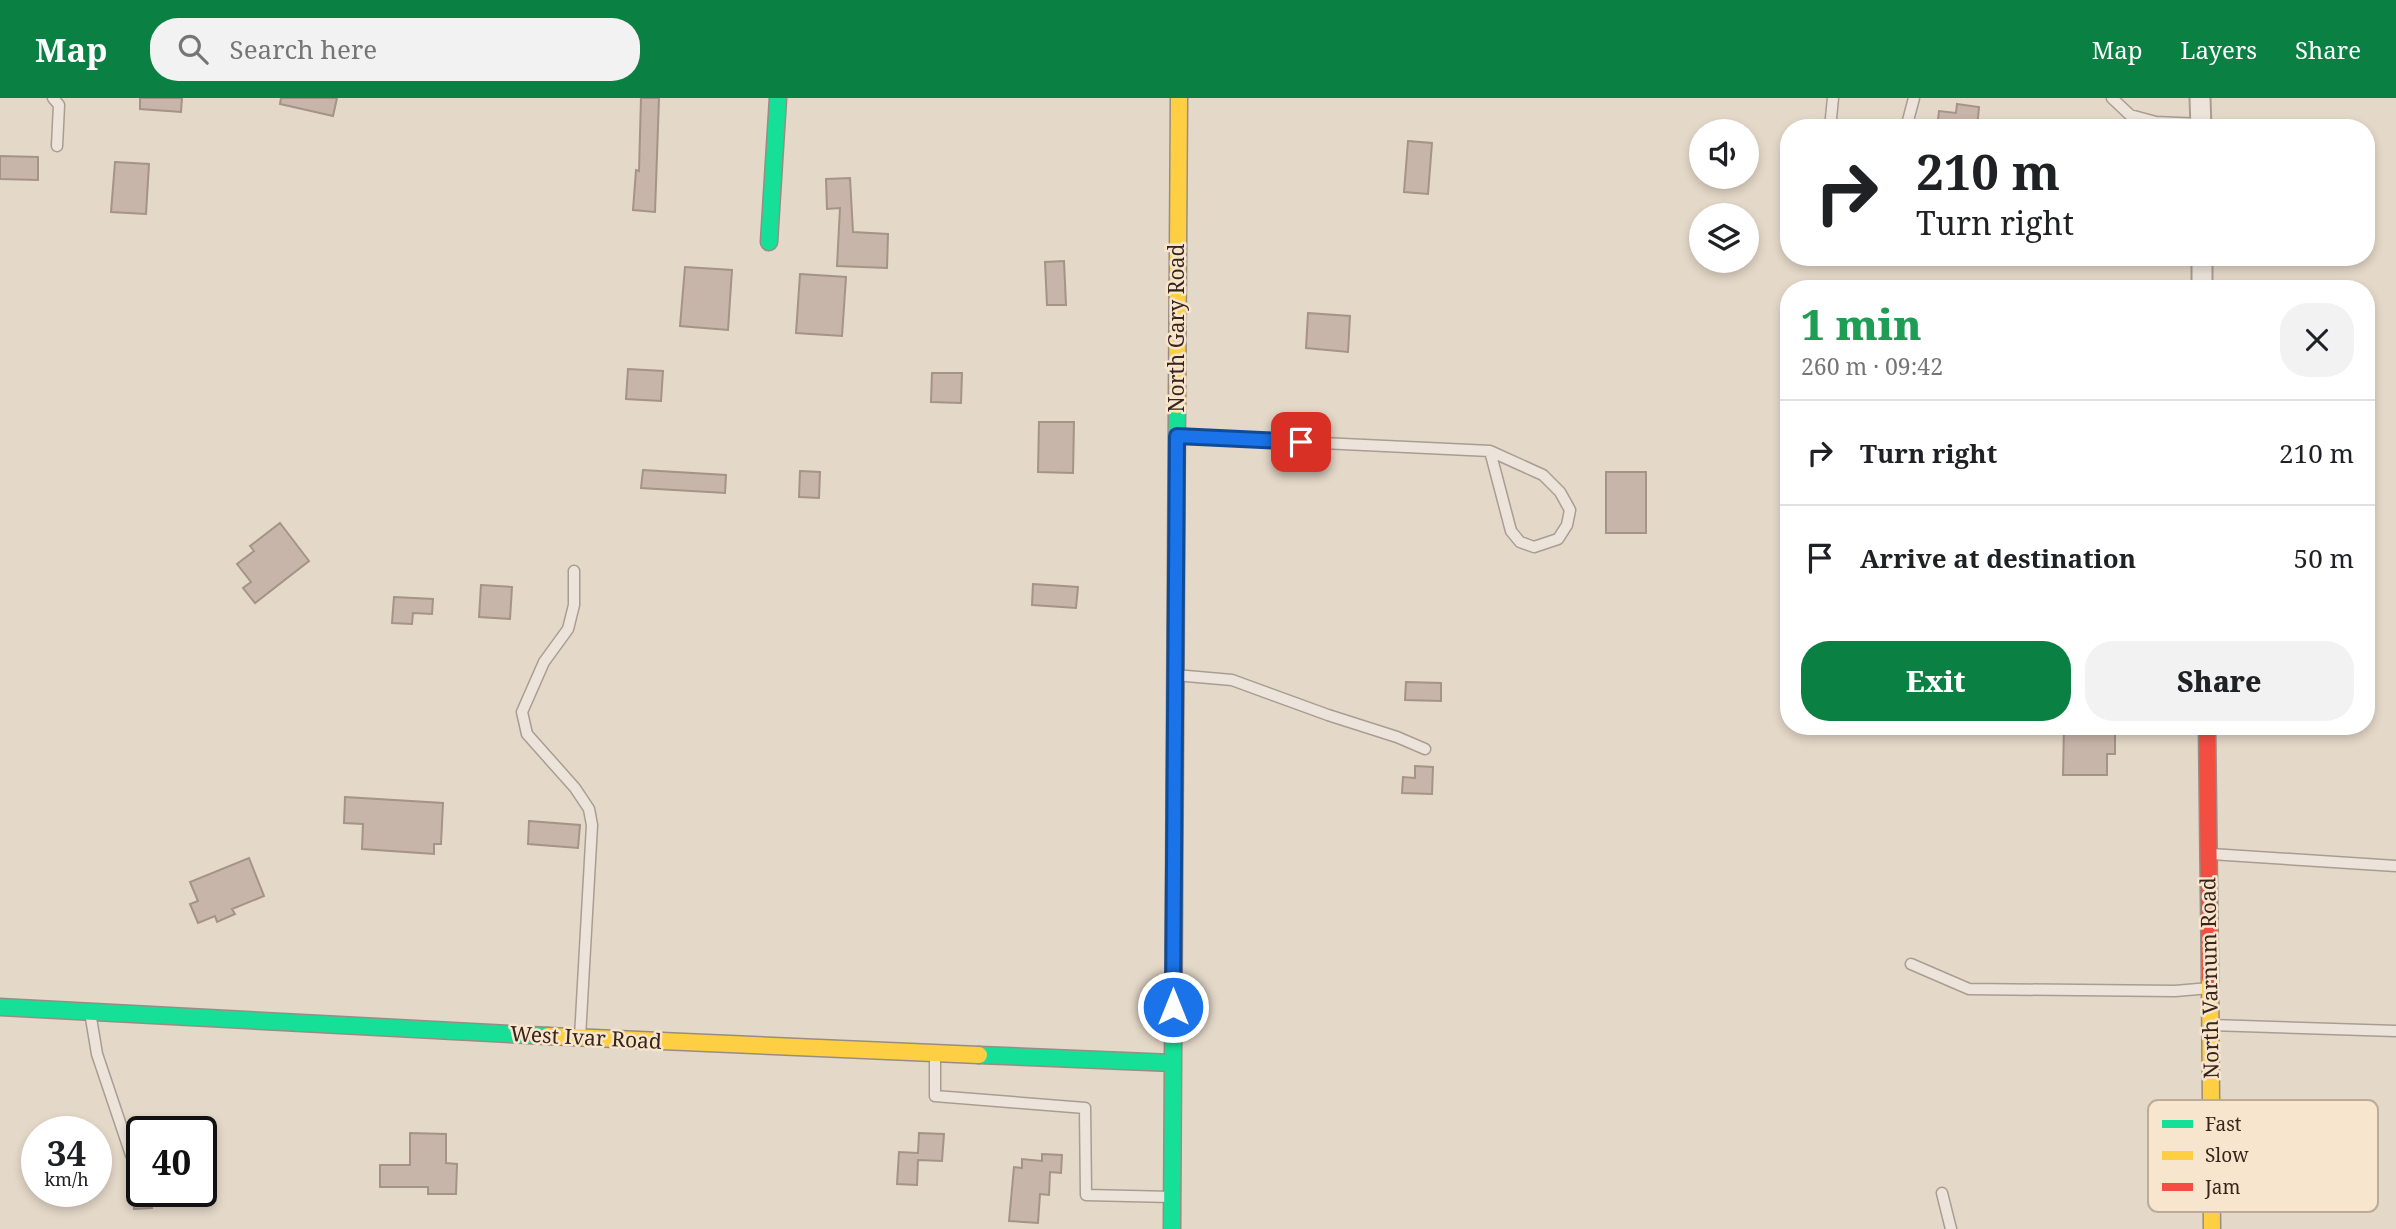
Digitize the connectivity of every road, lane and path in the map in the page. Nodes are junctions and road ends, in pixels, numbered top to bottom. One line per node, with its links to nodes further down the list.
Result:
1 (53, 98): 12 (lane)
2 (778, 98): 13 (street)
3 (1178, 98): 14 (street, North Gary Road)
4 (1833, 98): 8 (lane)
5 (1913, 98): 9 (lane)
6 (2112, 98): 10 (lane)
7 (2200, 98): 11 (street)
8 (1831, 119)
9 (1908, 119)
10 (2145, 119)
11 (2200, 119)
12 (58, 146)
13 (769, 242)
14 (1177, 436): 15 (lane); 17 (street, North Gary Road)
15 (1490, 451): 15 (lane)
16 (574, 571): 28 (lane)
17 (1175, 675): 19 (lane); 30 (street, North Gary Road)
18 (2207, 735): 20 (street, North Varnum Road)
19 (1425, 749)
20 (2208, 854): 21 (lane); 23 (street, North Varnum Road)
21 (2396, 866)
22 (1912, 964): 23 (lane)
23 (2210, 988): 26 (street, North Varnum Road)
24 (0, 1007): 25 (street, West Ivar Road)
25 (90, 1012): 28 (street, West Ivar Road); 32 (lane)
26 (2211, 1025): 27 (lane); 31 (street, North Varnum Road)
27 (2396, 1031)
28 (580, 1038): 29 (street, West Ivar Road)
29 (935, 1053): 30 (street, West Ivar Road); 34 (lane)
30 (1173, 1063): 34 (street, North Gary Road)
31 (2211, 1100)
32 (126, 1140)
33 (1942, 1193): 36 (lane)
34 (1172, 1197): 35 (street, North Gary Road)
35 (1172, 1229)
36 (1951, 1229)

